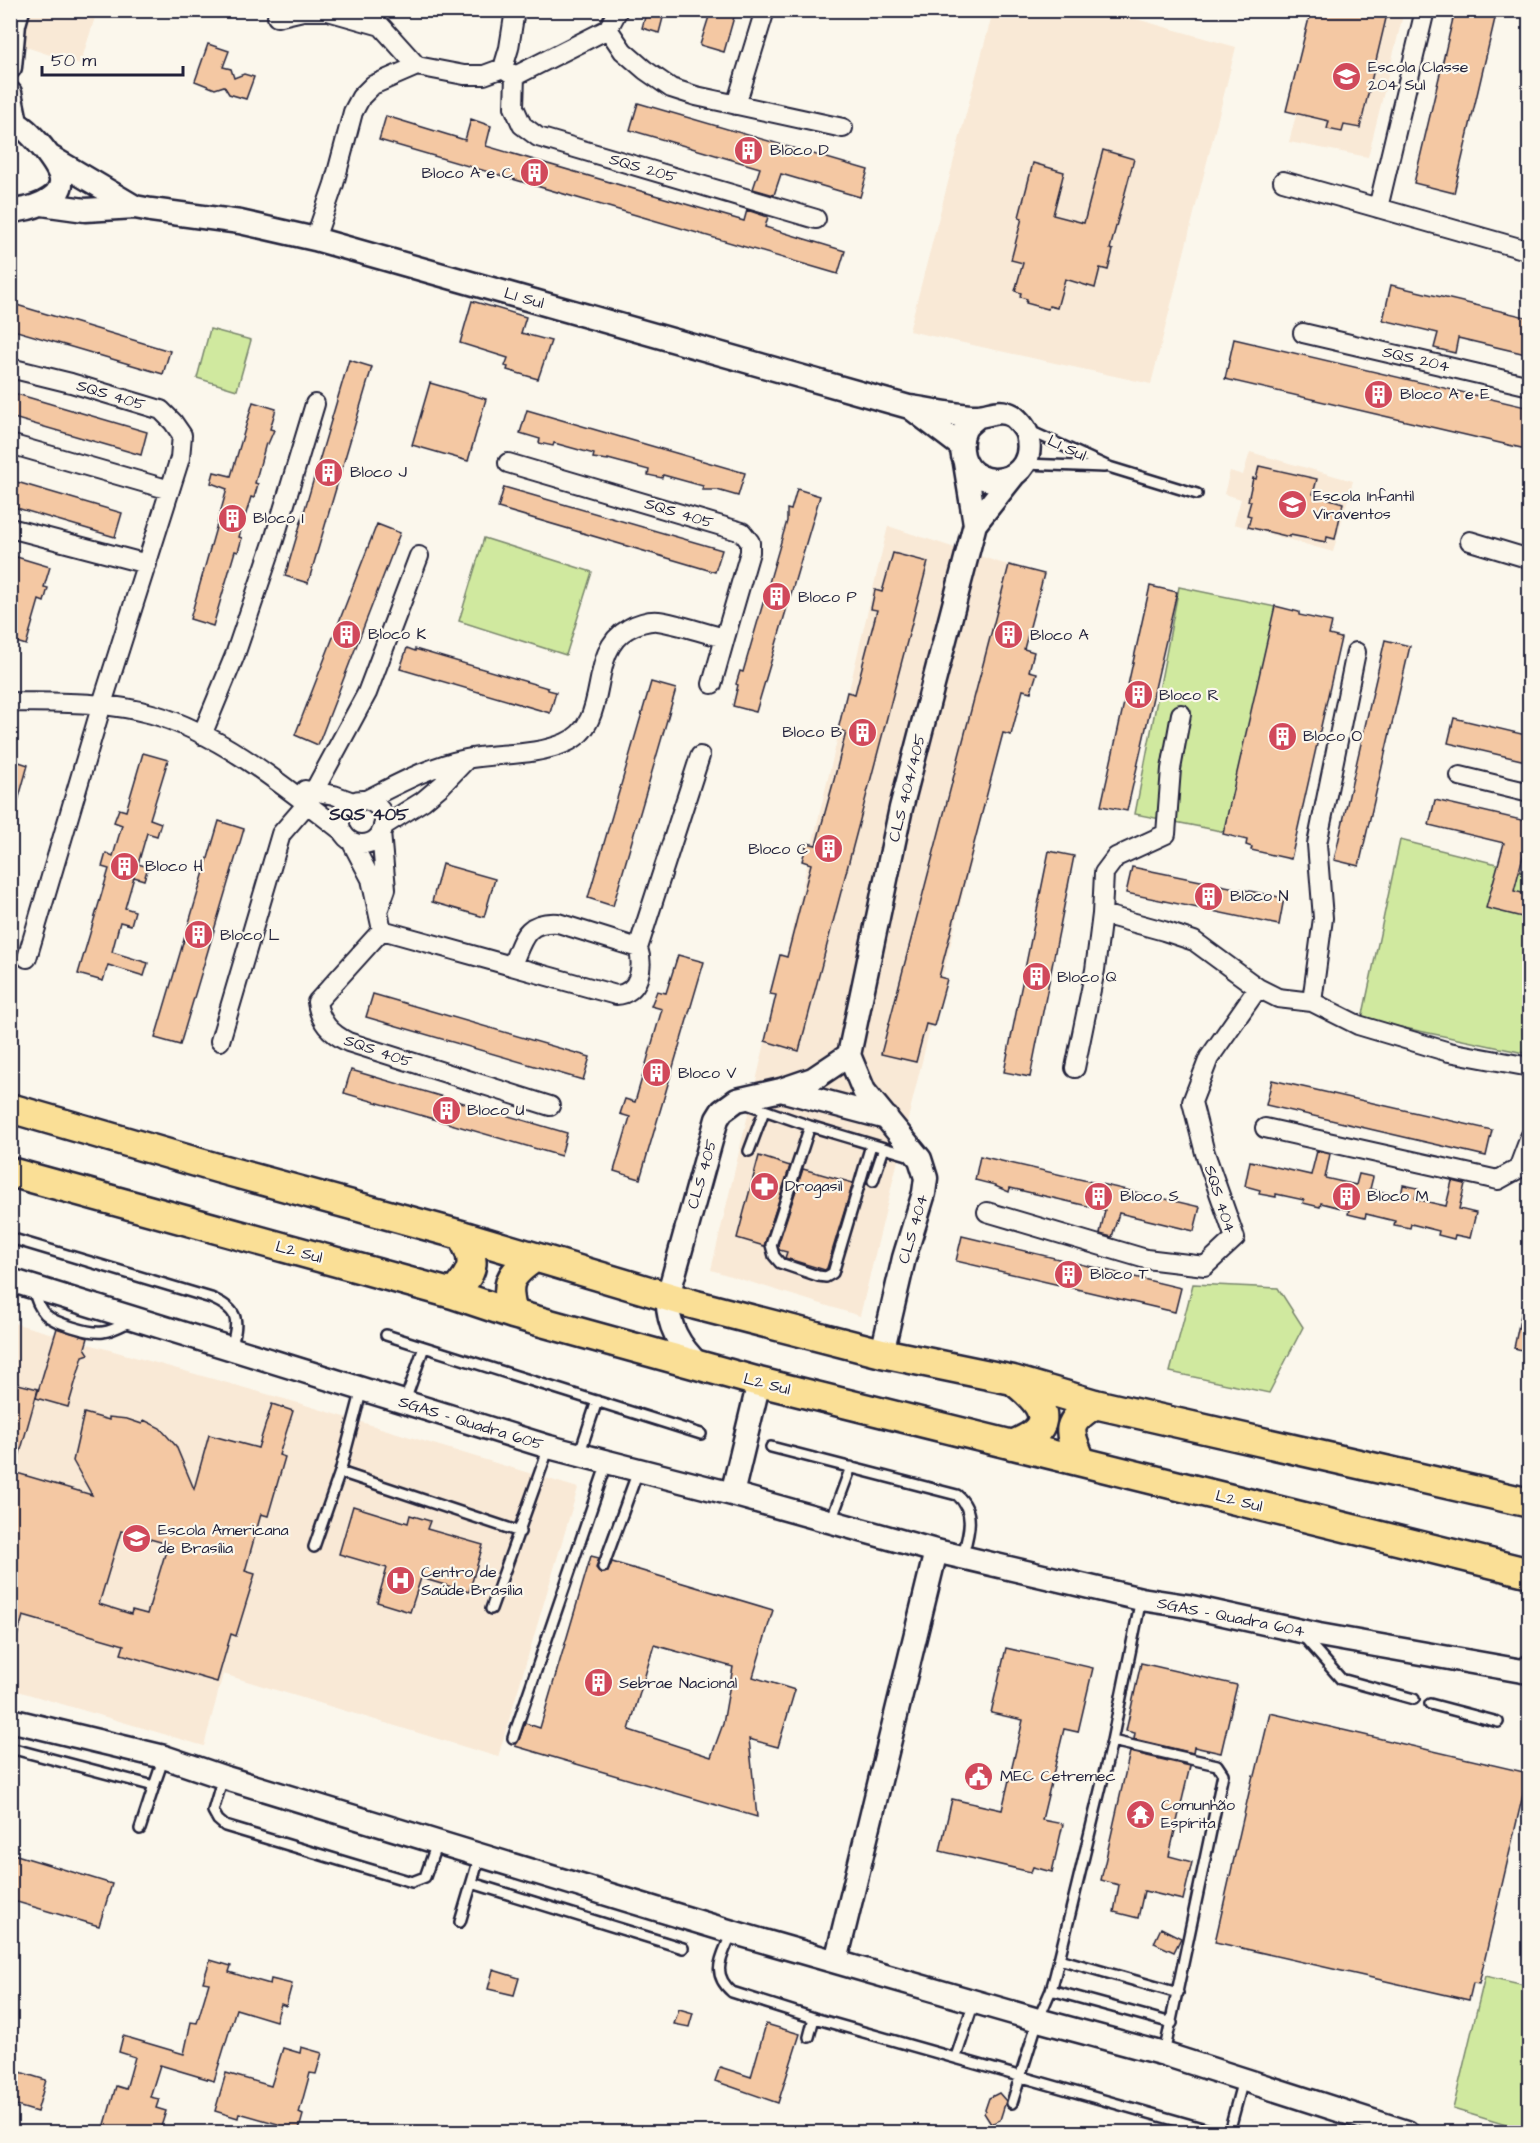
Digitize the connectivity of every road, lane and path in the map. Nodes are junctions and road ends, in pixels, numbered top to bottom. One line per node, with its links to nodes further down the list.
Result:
1 (515, 10): 10 (street, SQS 205)
2 (618, 10): 7 (street)
3 (765, 10): 12 (street)
4 (1425, 10): 19 (street)
5 (278, 17): 8 (street)
6 (14, 21): 9 (street)
7 (608, 29): 10 (street); 12 (street)
8 (417, 66): 10 (street); 22 (street)
9 (10, 67)
10 (509, 72): 21 (street, SQS 205)
11 (10, 93): 13 (street)
12 (736, 105): 14 (street)
13 (13, 121): 15 (street)
14 (843, 128)
15 (49, 156): 17 (street); 18 (street, L1 Sul)
16 (1283, 181): 19 (street)
17 (42, 204): 18 (street, L1 Sul); 20 (street)
18 (135, 207): 22 (street, L1 Sul)
19 (1378, 208): 23 (street)
20 (10, 211)
21 (816, 219)
22 (315, 239): 28 (street, L1 Sul)
23 (1530, 251)
24 (1303, 333): 26 (street, SQS 204)
25 (10, 368): 36 (street, SQS 405)
26 (1530, 386)
27 (315, 404): 50 (street)
28 (909, 407): 29 (street, L1 Sul); 32 (street, L1 Sul)
29 (978, 416): 30 (street); 32 (street)
30 (1025, 429): 34 (lane, L1 Sul); 35 (street)
31 (10, 444): 36 (street)
32 (963, 454): 35 (street); 38 (street, CLS 404/405)
33 (508, 463): 44 (street, SQS 405)
34 (1109, 468): 35 (lane, L1 Sul); 37 (lane, L1 Sul)
35 (1019, 470): 38 (street, CLS 404/405)
36 (170, 490): 43 (street, SQS 405)
37 (1197, 495)
38 (975, 524): 68 (street, CLS 404/405)
39 (10, 528): 43 (street)
40 (1470, 541): 42 (street)
41 (419, 556): 55 (street)
42 (1530, 559)
43 (147, 564): 48 (street, SQS 405)
44 (725, 638): 46 (street, SQS 405); 52 (street)
45 (1356, 652): 66 (street)
46 (712, 684)
47 (10, 702): 48 (street)
48 (102, 704): 50 (street); 63 (street, SQS 405)
49 (1181, 714): 60 (street)
50 (202, 735): 55 (street)
51 (700, 756): 62 (street)
52 (467, 759): 56 (street); 57 (street)
53 (1460, 776): 54 (street)
54 (1530, 793)
55 (310, 798): 56 (street); 58 (street); 67 (street)
56 (359, 801): 57 (street); 58 (street)
57 (382, 829): 58 (street); 59 (street)
58 (347, 836): 59 (street)
59 (378, 911): 61 (street)
60 (1102, 914): 65 (street); 70 (street)
61 (382, 930): 64 (street); 73 (street, SQS 405)
62 (638, 948): 64 (street); 64 (street)
63 (27, 958)
64 (512, 965)
65 (1258, 988): 66 (street); 86 (street, SQS 404)
66 (1312, 1002): 69 (street)
67 (220, 1041)
68 (849, 1055): 71 (street); 76 (street, CLS 404)
69 (1530, 1067)
70 (1075, 1068)
71 (781, 1090): 72 (street); 76 (street)
72 (736, 1100): 75 (lane); 92 (street, CLS 405)
73 (550, 1106)
74 (10, 1108): 87 (main road)
75 (764, 1112): 77 (lane); 82 (lane)
76 (888, 1119): 83 (street, CLS 404)
77 (810, 1126): 80 (lane); 80 (lane)
78 (1265, 1128): 79 (street)
79 (1530, 1137)
80 (871, 1145): 81 (lane)
81 (884, 1148): 83 (lane); 85 (lane)
82 (749, 1151)
83 (920, 1159): 97 (street, CLS 404)
84 (10, 1172): 91 (main road, L2 Sul)
85 (873, 1181)
86 (987, 1212)
87 (461, 1234): 89 (main road); 91 (main road)
88 (10, 1238): 96 (lane)
89 (534, 1258): 92 (main road); 93 (main road)
90 (10, 1280): 96 (street, SGAS - Quadra 605)
91 (453, 1294): 93 (main road, L2 Sul)
92 (668, 1296): 97 (main road); 98 (street, CLS 405)
93 (513, 1314): 98 (main road, L2 Sul)
94 (386, 1335): 95 (lane)
95 (424, 1347): 102 (lane); 103 (lane)
96 (231, 1348): 101 (street, SGAS - Quadra 605)
97 (882, 1353): 99 (main road)
98 (700, 1366): 100 (main road, L2 Sul)
99 (1013, 1380): 104 (main road); 106 (main road)
100 (759, 1382): 106 (main road, L2 Sul); 115 (street)
101 (362, 1389): 103 (street, SGAS - Quadra 605); 114 (lane)
102 (597, 1401): 105 (lane); 109 (lane)
103 (404, 1402): 107 (street, SGAS - Quadra 605)
104 (1095, 1404): 110 (main road); 116 (main road)
105 (701, 1434)
106 (1012, 1445): 110 (main road, L2 Sul)
107 (549, 1447): 109 (street, SGAS - Quadra 605); 118 (lane)
108 (771, 1447): 112 (lane)
109 (579, 1455): 111 (street, SGAS - Quadra 605)
110 (1082, 1461): 123 (main road, L2 Sul)
111 (607, 1463): 113 (street, SGAS - Quadra 605); 132 (lane)
112 (852, 1467): 117 (lane); 121 (lane)
113 (638, 1470): 115 (street, SGAS - Quadra 605); 122 (lane)
114 (340, 1472): 118 (lane); 119 (lane)
115 (732, 1494): 117 (street, SGAS - Quadra 605)
116 (1530, 1503)
117 (831, 1522): 120 (street, SGAS - Quadra 605)
118 (519, 1532): 125 (lane)
119 (314, 1547)
120 (936, 1551): 121 (street, SGAS - Quadra 604); 146 (street)
121 (962, 1558): 124 (street, SGAS - Quadra 604)
122 (603, 1567)
123 (1530, 1573)
124 (1141, 1599): 126 (street, SGAS - Quadra 604); 133 (lane)
125 (491, 1609)
126 (1299, 1631): 127 (street, SGAS - Quadra 604); 128 (lane)
127 (1529, 1670)
128 (1414, 1699)
129 (1430, 1704): 131 (lane)
130 (10, 1720): 135 (street)
131 (1498, 1722)
132 (513, 1738)
133 (1112, 1741): 145 (lane); 148 (lane)
134 (10, 1748): 137 (lane)
135 (164, 1757): 136 (street); 137 (lane)
136 (223, 1777): 139 (street); 139 (lane)
137 (154, 1786): 138 (lane)
138 (140, 1829)
139 (438, 1842): 140 (street)
140 (480, 1855): 141 (lane); 143 (street)
141 (472, 1882): 142 (lane); 144 (lane)
142 (460, 1922)
143 (732, 1932): 146 (street); 150 (lane)
144 (683, 1948)
145 (1059, 1959): 147 (lane); 148 (lane)
146 (836, 1961): 149 (street)
147 (1052, 1990): 151 (lane); 152 (lane)
148 (1178, 1993): 152 (lane)
149 (974, 2002): 151 (street); 155 (lane)
150 (814, 2018): 153 (lane); 155 (lane)
151 (1038, 2020): 154 (street); 156 (lane)
152 (1172, 2023): 154 (lane)
153 (809, 2037)
154 (1164, 2054): 157 (street)
155 (956, 2057): 156 (lane)
156 (1019, 2076): 158 (lane); 159 (lane)
157 (1244, 2080): 160 (lane); 161 (street)
158 (1012, 2103)
159 (1216, 2133)
160 (1229, 2133)
161 (1407, 2133)

